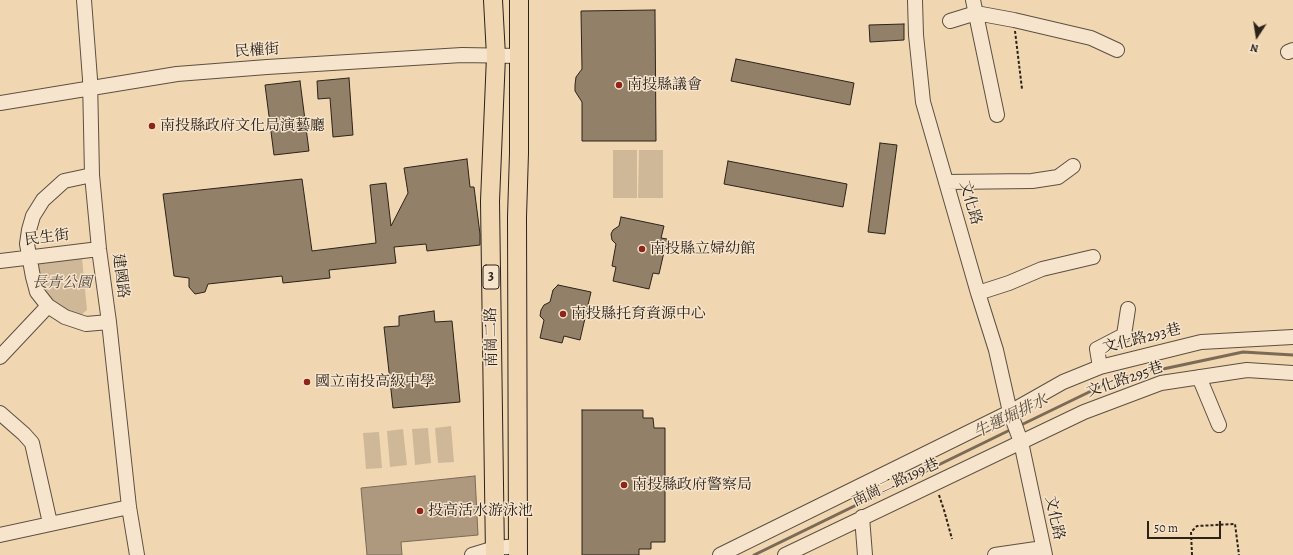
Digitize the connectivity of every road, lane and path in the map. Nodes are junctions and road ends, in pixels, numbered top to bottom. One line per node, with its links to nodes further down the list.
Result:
1 (84, 0): 12 (street, 建國路)
2 (493, 0): 9 (main road, 南崗二路 / 3)
3 (519, 0): 10 (main road, 南崗二路 / 3)
4 (915, 0): 17 (street, 文化路)
5 (974, 7): 6 (street); 7 (street); 14 (street)
6 (1014, 20): 8 (street); 11 (path)
7 (950, 21)
8 (1117, 50)
9 (496, 56): 10 (street, 民權街); 12 (street, 民權街); 44 (main road, 南崗二路 / 3)
10 (519, 56): 41 (main road, 南崗二路 / 3)
11 (1022, 89)
12 (90, 90): 13 (street, 民權街); 16 (street, 建國路)
13 (0, 103)
14 (998, 114)
15 (1073, 166): 17 (street)
16 (92, 175): 18 (street, 建國路); 20 (street)
17 (946, 182): 22 (street, 文化路)
18 (99, 249): 20 (street, 民生街); 25 (street, 建國路)
19 (1093, 257): 22 (street)
20 (29, 258): 21 (street, 民生街); 23 (street)
21 (0, 261)
22 (978, 293): 31 (street, 文化路)
23 (48, 306): 25 (street); 27 (street)
24 (1128, 309): 28 (street)
25 (109, 322): 36 (street, 建國路)
26 (1293, 338): 28 (street, 文化路293巷)
27 (0, 357)
28 (1100, 367): 31 (street, 文化路293巷)
29 (1293, 373): 30 (street, 文化路295巷)
30 (1199, 377): 33 (street); 34 (street, 文化路295巷)
31 (1010, 412): 34 (street, 文化路); 47 (street, 文化路293巷)
32 (0, 413): 38 (street)
33 (1219, 425)
34 (1021, 442): 35 (street, 南崗二路199巷); 43 (street, 文化路)
35 (934, 484): 37 (street, 南崗二路199巷); 40 (path)
36 (129, 506): 38 (street); 45 (street, 建國路)
37 (862, 517): 42 (street, 南崗二路199巷); 49 (street)
38 (50, 523): 39 (street)
39 (0, 535)
40 (952, 539)
41 (518, 551): 44 (street)
42 (801, 551): 48 (street, 南崗二路199巷)
43 (1044, 551): 50 (street)
44 (495, 552): 46 (street)
45 (137, 555)
46 (472, 555)
47 (720, 555)
48 (785, 555)
49 (865, 555)
50 (995, 555)
51 (1192, 555): 52 (path)
52 (1239, 555)

